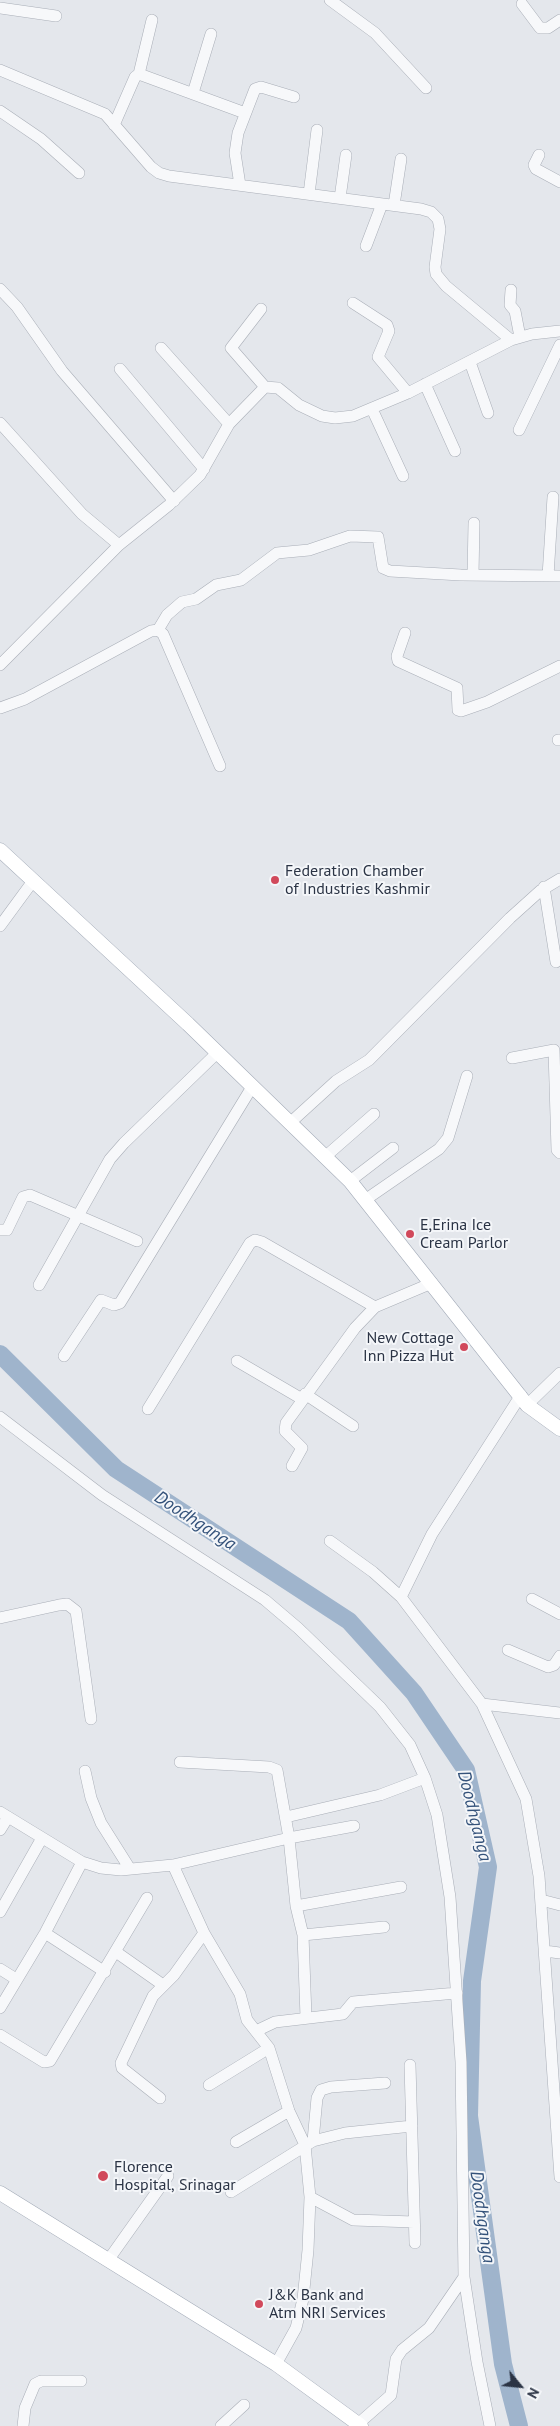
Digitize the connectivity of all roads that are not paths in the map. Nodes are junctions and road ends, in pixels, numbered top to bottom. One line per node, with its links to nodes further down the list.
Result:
1 (330, 0): 10 (street)
2 (522, 4): 6 (street)
3 (0, 8): 4 (street)
4 (56, 16)
5 (152, 20): 9 (street)
6 (560, 20)
7 (211, 34): 11 (street)
8 (0, 70): 15 (street)
9 (139, 74): 11 (street); 15 (street)
10 (426, 88)
11 (193, 93): 14 (street)
12 (294, 97): 14 (street)
13 (0, 111): 20 (street)
14 (245, 113): 22 (street)
15 (114, 125): 22 (street)
16 (317, 130): 23 (street)
17 (346, 155): 24 (street)
18 (539, 155): 21 (street)
19 (401, 159): 26 (street)
20 (78, 173)
21 (560, 182)
22 (240, 185): 23 (street)
23 (309, 194): 24 (street)
24 (340, 198): 25 (street)
25 (382, 204): 26 (street); 27 (street)
26 (394, 205): 33 (street)
27 (366, 246)
28 (0, 289): 50 (street)
29 (511, 290): 33 (street)
30 (353, 304): 40 (street)
31 (261, 309): 39 (street)
32 (560, 331): 33 (street)
33 (515, 339): 36 (street)
34 (560, 345): 45 (street)
35 (161, 348): 44 (street)
36 (470, 362): 38 (street); 42 (street)
37 (120, 369): 47 (street)
38 (425, 384): 40 (street); 46 (street)
39 (266, 387): 41 (street); 44 (street)
40 (408, 393): 41 (street)
41 (372, 409): 48 (street)
42 (488, 413)
43 (0, 423): 52 (street)
44 (229, 424): 47 (street)
45 (519, 430)
46 (455, 450)
47 (204, 469): 50 (street)
48 (403, 476)
49 (553, 497): 54 (street)
50 (174, 501): 52 (street)
51 (474, 524): 53 (street)
52 (119, 545): 57 (street)
53 (473, 576): 54 (street); 55 (street)
54 (554, 576)
55 (158, 630): 59 (street); 60 (street)
56 (406, 633): 58 (street)
57 (0, 665)
58 (560, 666)
59 (0, 708)
60 (220, 766)
61 (0, 850): 63 (main road)
62 (560, 879): 64 (street)
63 (33, 880): 65 (street); 68 (main road)
64 (544, 887): 66 (street); 73 (street)
65 (0, 926)
66 (556, 962)
67 (557, 1049): 69 (street); 75 (street)
68 (217, 1053): 71 (main road); 79 (street)
69 (512, 1058)
70 (467, 1076): 78 (street)
71 (252, 1087): 73 (main road); 85 (street)
72 (374, 1114): 76 (street)
73 (291, 1122): 76 (main road)
74 (393, 1148): 77 (street)
75 (560, 1154)
76 (326, 1156): 77 (main road)
77 (350, 1181): 78 (main road)
78 (365, 1200): 82 (main road)
79 (76, 1216): 80 (street); 81 (street); 83 (street)
80 (0, 1230)
81 (137, 1241)
82 (432, 1283): 84 (street); 89 (main road)
83 (39, 1285)
84 (375, 1307): 88 (street); 90 (street)
85 (64, 1356)
86 (237, 1360): 88 (street)
87 (560, 1373): 89 (street)
88 (304, 1397): 92 (street); 94 (street)
89 (524, 1400): 93 (main road); 96 (street)
90 (148, 1409)
91 (0, 1417): 107 (street)
92 (353, 1426)
93 (560, 1429)
94 (292, 1466)
95 (330, 1542): 96 (street)
96 (401, 1597): 102 (street)
97 (532, 1599): 98 (street)
98 (560, 1614)
99 (0, 1618): 104 (street)
100 (508, 1650): 101 (street)
101 (560, 1656)
102 (482, 1704): 103 (street); 119 (street)
103 (560, 1713)
104 (90, 1719)
105 (180, 1762): 109 (street)
106 (85, 1770): 116 (street)
107 (426, 1778): 109 (street); 134 (street)
108 (4, 1814): 111 (street); 112 (street)
109 (286, 1817): 113 (street)
110 (354, 1826): 113 (street)
111 (0, 1830)
112 (42, 1838): 114 (street); 122 (street)
113 (289, 1838): 115 (street); 121 (street)
114 (82, 1862): 116 (street); 125 (street)
115 (173, 1865): 116 (street); 124 (street)
116 (130, 1869)
117 (401, 1887): 121 (street)
118 (147, 1898): 128 (street)
119 (541, 1900): 120 (street); 127 (street)
120 (560, 1905)
121 (296, 1906): 126 (street)
122 (0, 1912)
123 (384, 1927): 126 (street)
124 (204, 1932): 133 (street); 137 (street)
125 (45, 1933): 131 (street); 132 (street)
126 (303, 1936): 136 (street)
127 (544, 1951): 129 (street); 139 (street)
128 (116, 1952): 131 (street); 133 (street)
129 (560, 1952)
130 (0, 1969): 132 (street)
131 (105, 1972): 138 (street)
132 (16, 1980): 135 (street)
133 (163, 1985): 144 (street)
134 (457, 1993): 136 (street); 157 (street)
135 (0, 2008)
136 (306, 2017): 137 (street)
137 (256, 2031): 140 (street)
138 (0, 2034)
139 (555, 2041): 150 (street)
140 (269, 2048): 143 (street); 145 (street)
141 (410, 2065): 146 (street)
142 (385, 2083): 148 (street)
143 (209, 2085)
144 (160, 2098)
145 (289, 2111): 147 (street); 148 (street)
146 (412, 2126): 148 (street); 154 (street)
147 (236, 2142)
148 (309, 2143): 152 (street); 153 (street)
149 (168, 2176): 156 (street)
150 (560, 2177)
151 (0, 2192): 156 (main road)
152 (232, 2192)
153 (310, 2197): 154 (street); 158 (street)
154 (414, 2222): 155 (street)
155 (415, 2243)
156 (109, 2259): 158 (main road)
157 (464, 2277): 161 (street); 164 (street)
158 (276, 2364): 161 (main road)
159 (81, 2381): 162 (street)
160 (244, 2405): 163 (street)
161 (360, 2425)
162 (23, 2426)
163 (221, 2426)
164 (490, 2426)

